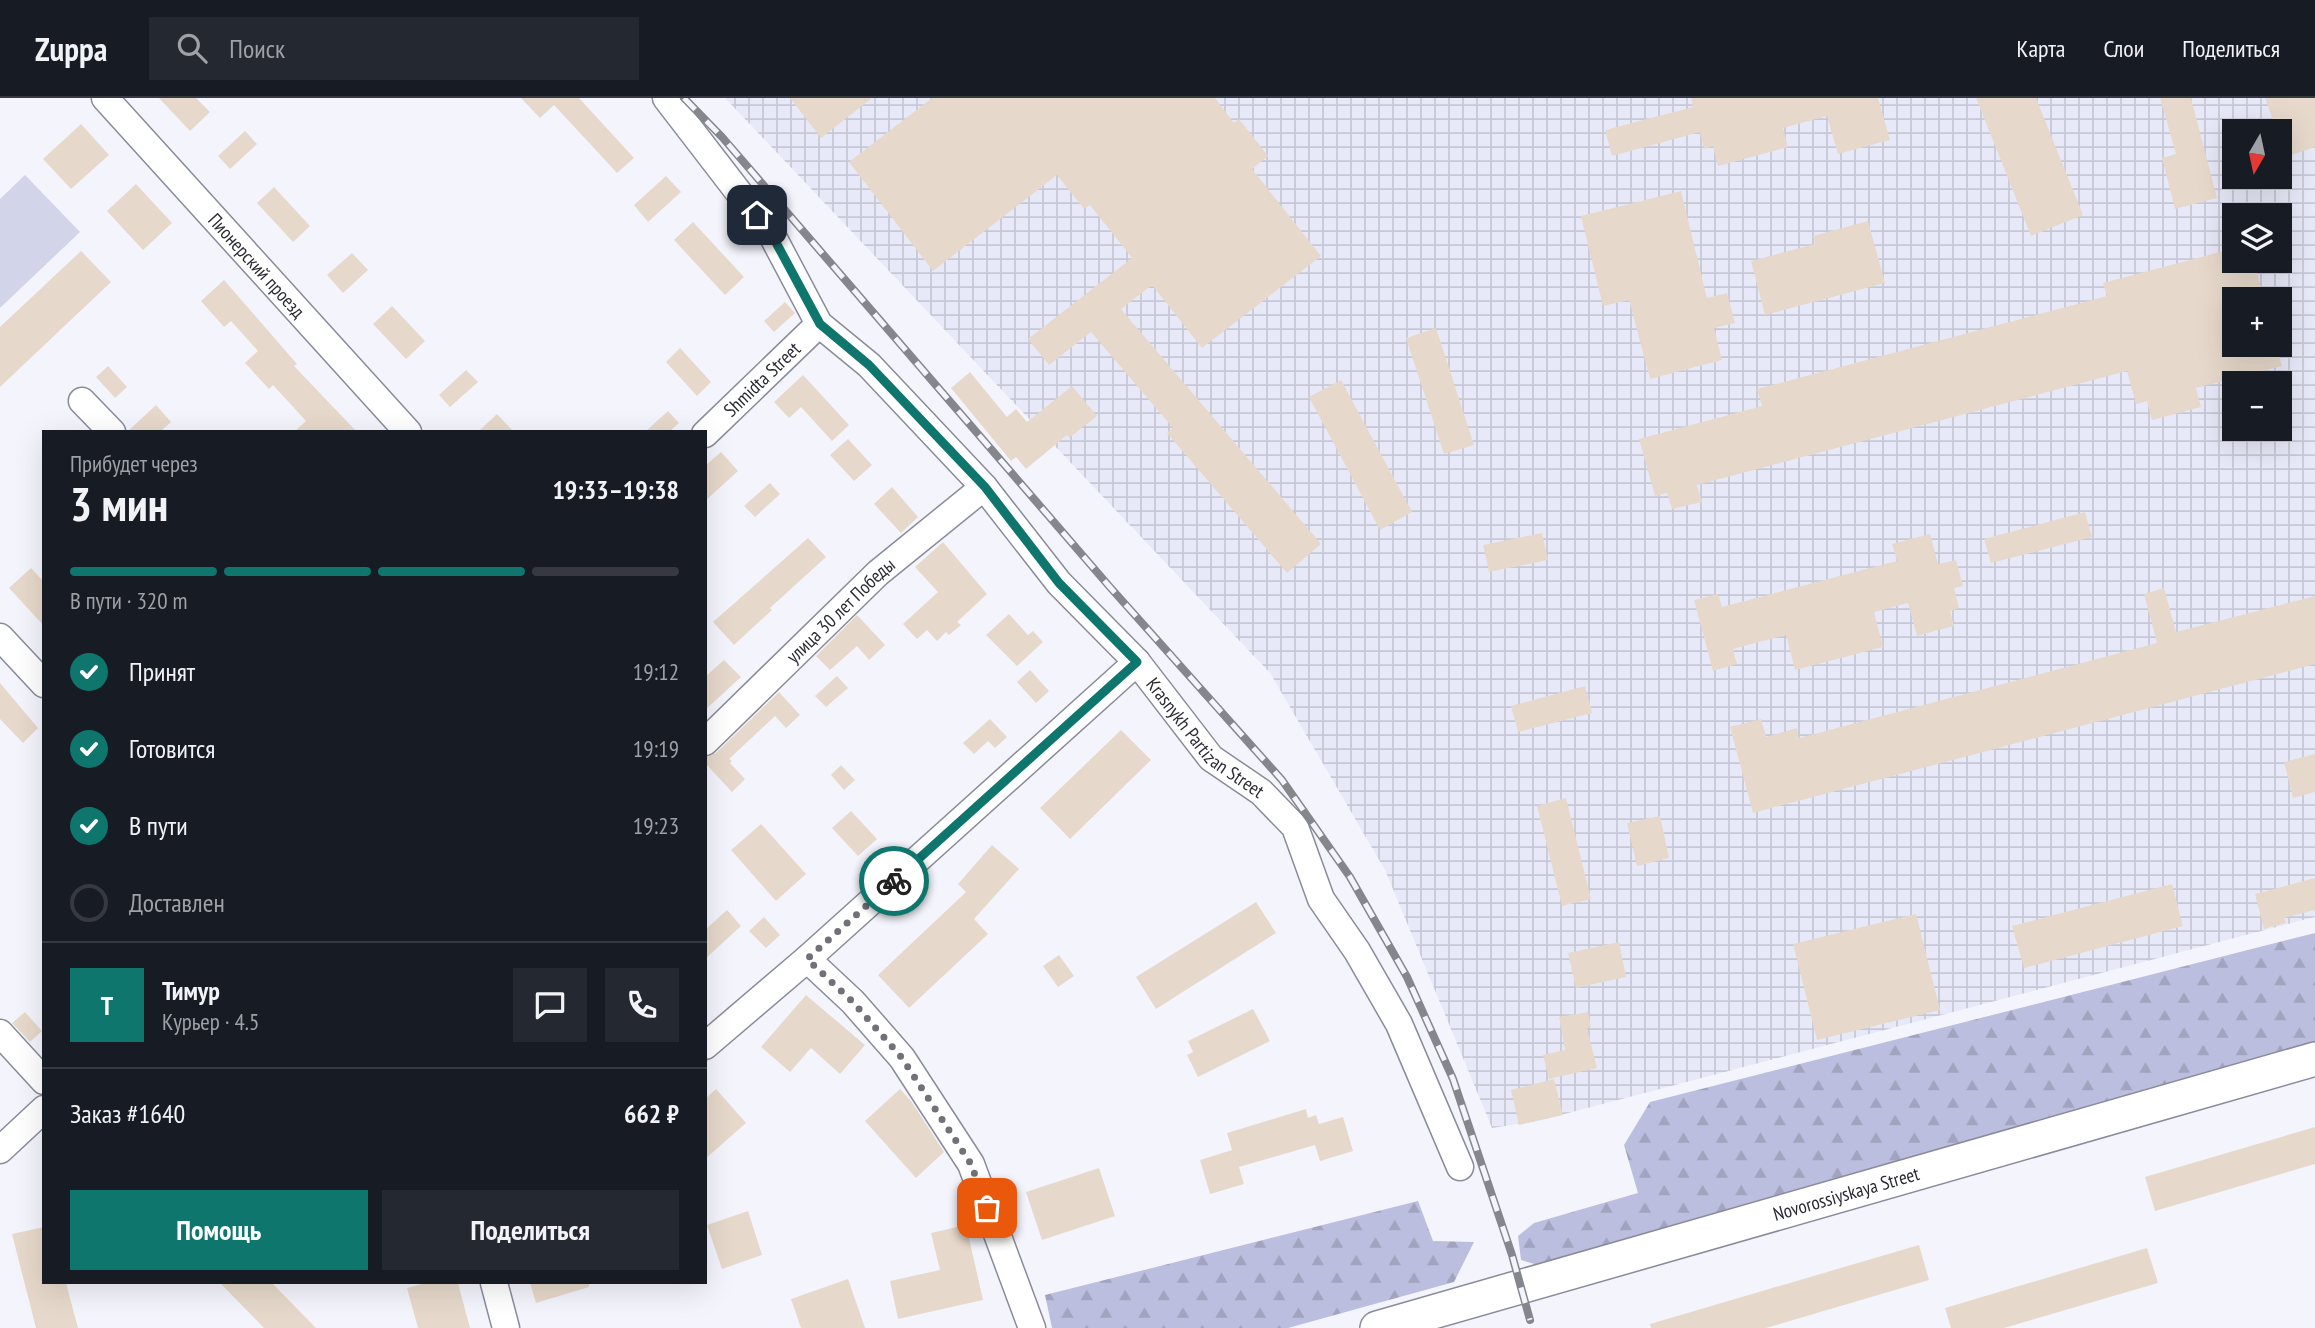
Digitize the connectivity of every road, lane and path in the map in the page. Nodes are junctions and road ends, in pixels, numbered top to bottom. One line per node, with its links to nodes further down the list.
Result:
1 (105, 98): 6 (street, Пионерский проезд)
2 (666, 98): 3 (street, Krasnykh Partizan Street)
3 (820, 324): 7 (street, Shmidta Street); 8 (street, Krasnykh Partizan Street)
4 (82, 401): 5 (street)
5 (110, 430)
6 (406, 430)
7 (707, 433)
8 (985, 487): 10 (street, Krasnykh Partizan Street); 12 (street, улица 30 лет Победы)
9 (0, 637): 11 (street)
10 (1137, 662): 13 (street); 20 (street, Krasnykh Partizan Street)
11 (42, 682)
12 (707, 740)
13 (807, 959): 15 (street); 23 (street)
14 (0, 1034): 17 (street)
15 (707, 1044)
16 (2315, 1059): 24 (main road, Novorossiyskaya Street)
17 (42, 1079)
18 (42, 1110): 19 (street)
19 (0, 1150)
20 (1460, 1167)
21 (494, 1284): 22 (street)
22 (506, 1328)
23 (1032, 1328)
24 (1377, 1328)

